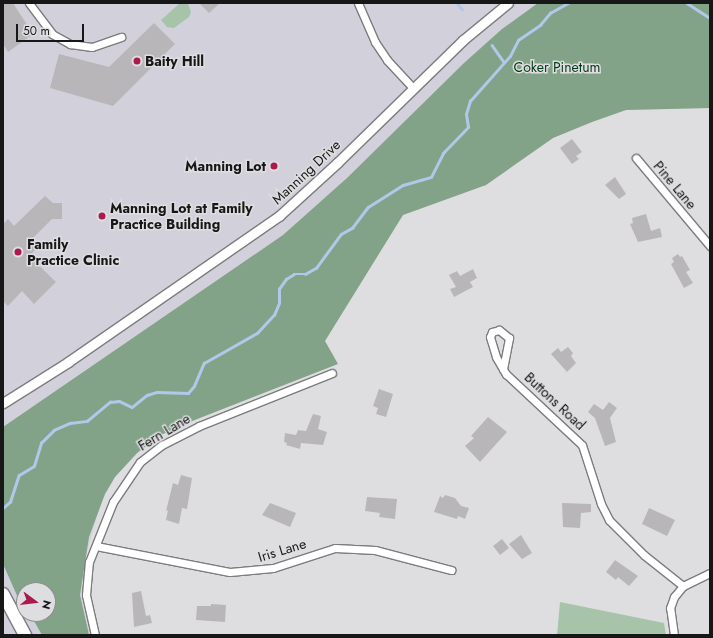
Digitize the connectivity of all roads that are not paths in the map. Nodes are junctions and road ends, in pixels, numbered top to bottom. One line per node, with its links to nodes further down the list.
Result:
1 (30, 3): 4 (street)
2 (358, 3): 5 (street)
3 (508, 3): 5 (street, Manning Drive)
4 (121, 37)
5 (413, 88): 10 (street, Manning Drive)
6 (636, 158): 7 (street, Pine Lane)
7 (710, 246)
8 (503, 369): 8 (street, Buttons Road); 14 (street, Buttons Road)
9 (332, 373): 11 (street, Fern Lane)
10 (3, 403)
11 (96, 546): 12 (street, Iris Lane); 17 (street, Fern Lane)
12 (451, 570)
13 (710, 573): 14 (street)
14 (683, 586): 18 (street)
15 (3, 594): 16 (highway)
16 (25, 635)
17 (95, 635)
18 (674, 635)

